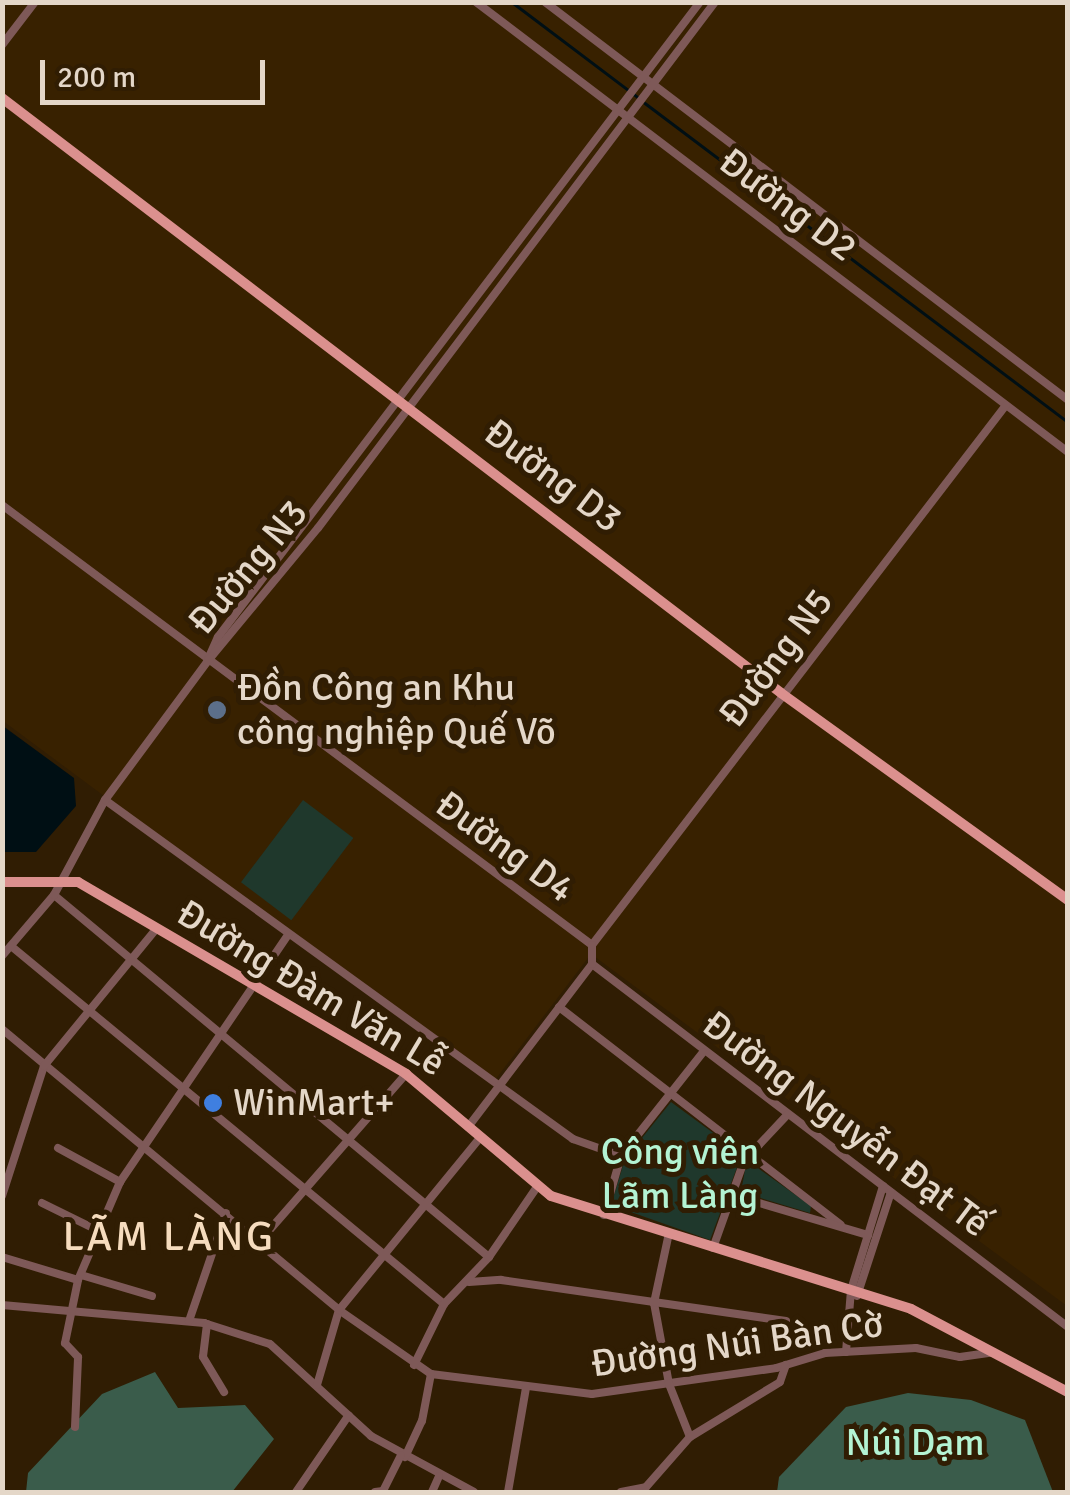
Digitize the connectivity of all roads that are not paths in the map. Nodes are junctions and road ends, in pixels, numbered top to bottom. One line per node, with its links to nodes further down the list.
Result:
1 (34, 2): 6 (street)
2 (476, 2): 9 (street, Đường D2)
3 (545, 2): 7 (street)
4 (700, 2): 7 (street, Đường N3)
5 (714, 2): 7 (street, Đường N3)
6 (2, 44)
7 (645, 84): 9 (street, Đường N3); 13 (street)
8 (2, 98): 12 (main road, Đường D3)
9 (624, 111): 10 (street, Đường N3); 11 (street, Đường N3); 14 (street, Đường D2)
10 (507, 254): 11 (street); 12 (street, Đường N3)
11 (518, 262): 15 (street, Đường N3)
12 (400, 399): 15 (main road, Đường D3); 18 (street, Đường N3)
13 (1068, 400)
14 (1006, 406): 16 (street, Đường D2); 19 (street, Đường N5)
15 (410, 407): 18 (street, Đường N3); 19 (main road, Đường D3)
16 (1068, 452)
17 (2, 504): 18 (street, Đường D4)
18 (207, 662): 20 (street); 27 (street, Đường D4)
19 (781, 693): 24 (main road, Đường D3); 27 (street, Đường N5)
20 (106, 800): 21 (street); 26 (street)
21 (62, 881): 22 (main road, Đường Đàm Văn Lễ); 23 (street); 25 (main road, Đường Đàm Văn Lễ)
22 (2, 882)
23 (54, 895): 28 (street); 30 (street)
24 (1068, 900)
25 (156, 928): 30 (street); 32 (main road, Đường Đàm Văn Lễ)
26 (288, 935): 32 (street); 40 (street)
27 (592, 945): 31 (street)
28 (11, 946): 29 (street); 34 (street)
29 (2, 956)
30 (128, 962): 34 (street); 36 (street)
31 (592, 964): 33 (street); 37 (street, Đường Nguyễn Đạt Tế)
32 (256, 986): 36 (street); 39 (main road, Đường Đàm Văn Lễ)
33 (559, 1007): 40 (street); 42 (street)
34 (87, 1012): 38 (street); 41 (street)
35 (2, 1029): 38 (street, Đường Núi Bàn Cờ)
36 (221, 1038): 41 (street); 46 (street)
37 (703, 1052): 42 (street); 43 (street, Đường Nguyễn Đạt Tế)
38 (44, 1066): 47 (street, Đường Núi Bàn Cờ); 57 (street)
39 (406, 1074): 44 (main road, Đường Đàm Văn Lễ); 46 (street)
40 (500, 1086): 44 (street); 49 (street)
41 (182, 1092): 47 (street); 54 (street)
42 (671, 1093): 49 (street); 50 (street)
43 (787, 1115): 50 (street); 52 (street, Đường Nguyễn Đạt Tế)
44 (468, 1127): 45 (main road, Đường Đàm Văn Lễ)
45 (480, 1138): 53 (main road, Đường Đàm Văn Lễ); 59 (street)
46 (352, 1142): 54 (street); 59 (street)
47 (141, 1147): 51 (street); 60 (street, Đường Núi Bàn Cờ)
48 (58, 1148): 51 (street)
49 (620, 1156): 61 (street)
50 (750, 1157): 56 (street); 62 (street)
51 (120, 1182): 63 (street)
52 (882, 1186): 55 (street, Đường Nguyễn Đạt Tế); 65 (street)
53 (537, 1187): 61 (main road, Đường Đàm Văn Lễ); 69 (street)
54 (301, 1192): 66 (street); 70 (street)
55 (891, 1192): 73 (street); 83 (street, Đường Nguyễn Đạt Tế)
56 (732, 1195): 62 (street); 67 (street)
57 (2, 1196)
58 (42, 1203): 63 (street)
59 (428, 1206): 69 (street); 70 (street)
60 (226, 1214): 66 (street, Đường Núi Bàn Cờ); 80 (street)
61 (604, 1215): 64 (main road, Đường Đàm Văn Lễ)
62 (840, 1225): 65 (street)
63 (99, 1231): 71 (street)
64 (670, 1234): 67 (main road, Đường Đàm Văn Lễ); 75 (street)
65 (868, 1235): 73 (street)
66 (260, 1242): 78 (street, Đường Núi Bàn Cờ)
67 (714, 1248): 73 (main road, Đường Đàm Văn Lễ)
68 (2, 1257): 71 (street)
69 (489, 1257): 72 (street)
70 (385, 1258): 76 (street); 78 (street)
71 (80, 1277): 74 (street); 79 (street)
72 (469, 1282): 75 (street); 76 (street)
73 (853, 1295): 84 (main road, Đường Đàm Văn Lễ); 85 (street)
74 (152, 1296)
75 (654, 1303): 81 (street); 89 (street)
76 (444, 1304): 86 (street)
77 (2, 1305): 79 (street)
78 (339, 1310): 86 (street, Đường Núi Bàn Cờ); 90 (street)
79 (75, 1312): 80 (street); 95 (street)
80 (189, 1321): 82 (street)
81 (786, 1321)
82 (207, 1324): 90 (street); 92 (street)
83 (1068, 1327)
84 (1000, 1351): 85 (street, Đường Núi Bàn Cờ); 93 (main road, Đường Đàm Văn Lễ)
85 (846, 1352): 87 (street, Đường Núi Bàn Cờ)
86 (414, 1364): 88 (street, Đường Núi Bàn Cờ)
87 (786, 1365): 89 (street, Đường Núi Bàn Cờ); 96 (street)
88 (431, 1374): 91 (street, Đường Núi Bàn Cờ); 97 (street)
89 (669, 1384): 91 (street, Đường Núi Bàn Cờ); 96 (street)
90 (317, 1386): 94 (street)
91 (526, 1388): 103 (street)
92 (224, 1392)
93 (1068, 1392)
94 (349, 1414): 97 (street); 99 (street)
95 (75, 1427)
96 (690, 1437): 104 (street)
97 (403, 1456): 98 (street); 100 (street)
98 (439, 1476): 101 (street); 102 (street)
99 (296, 1492)
100 (375, 1492)
101 (432, 1492)
102 (474, 1492)
103 (508, 1492)
104 (621, 1492)

